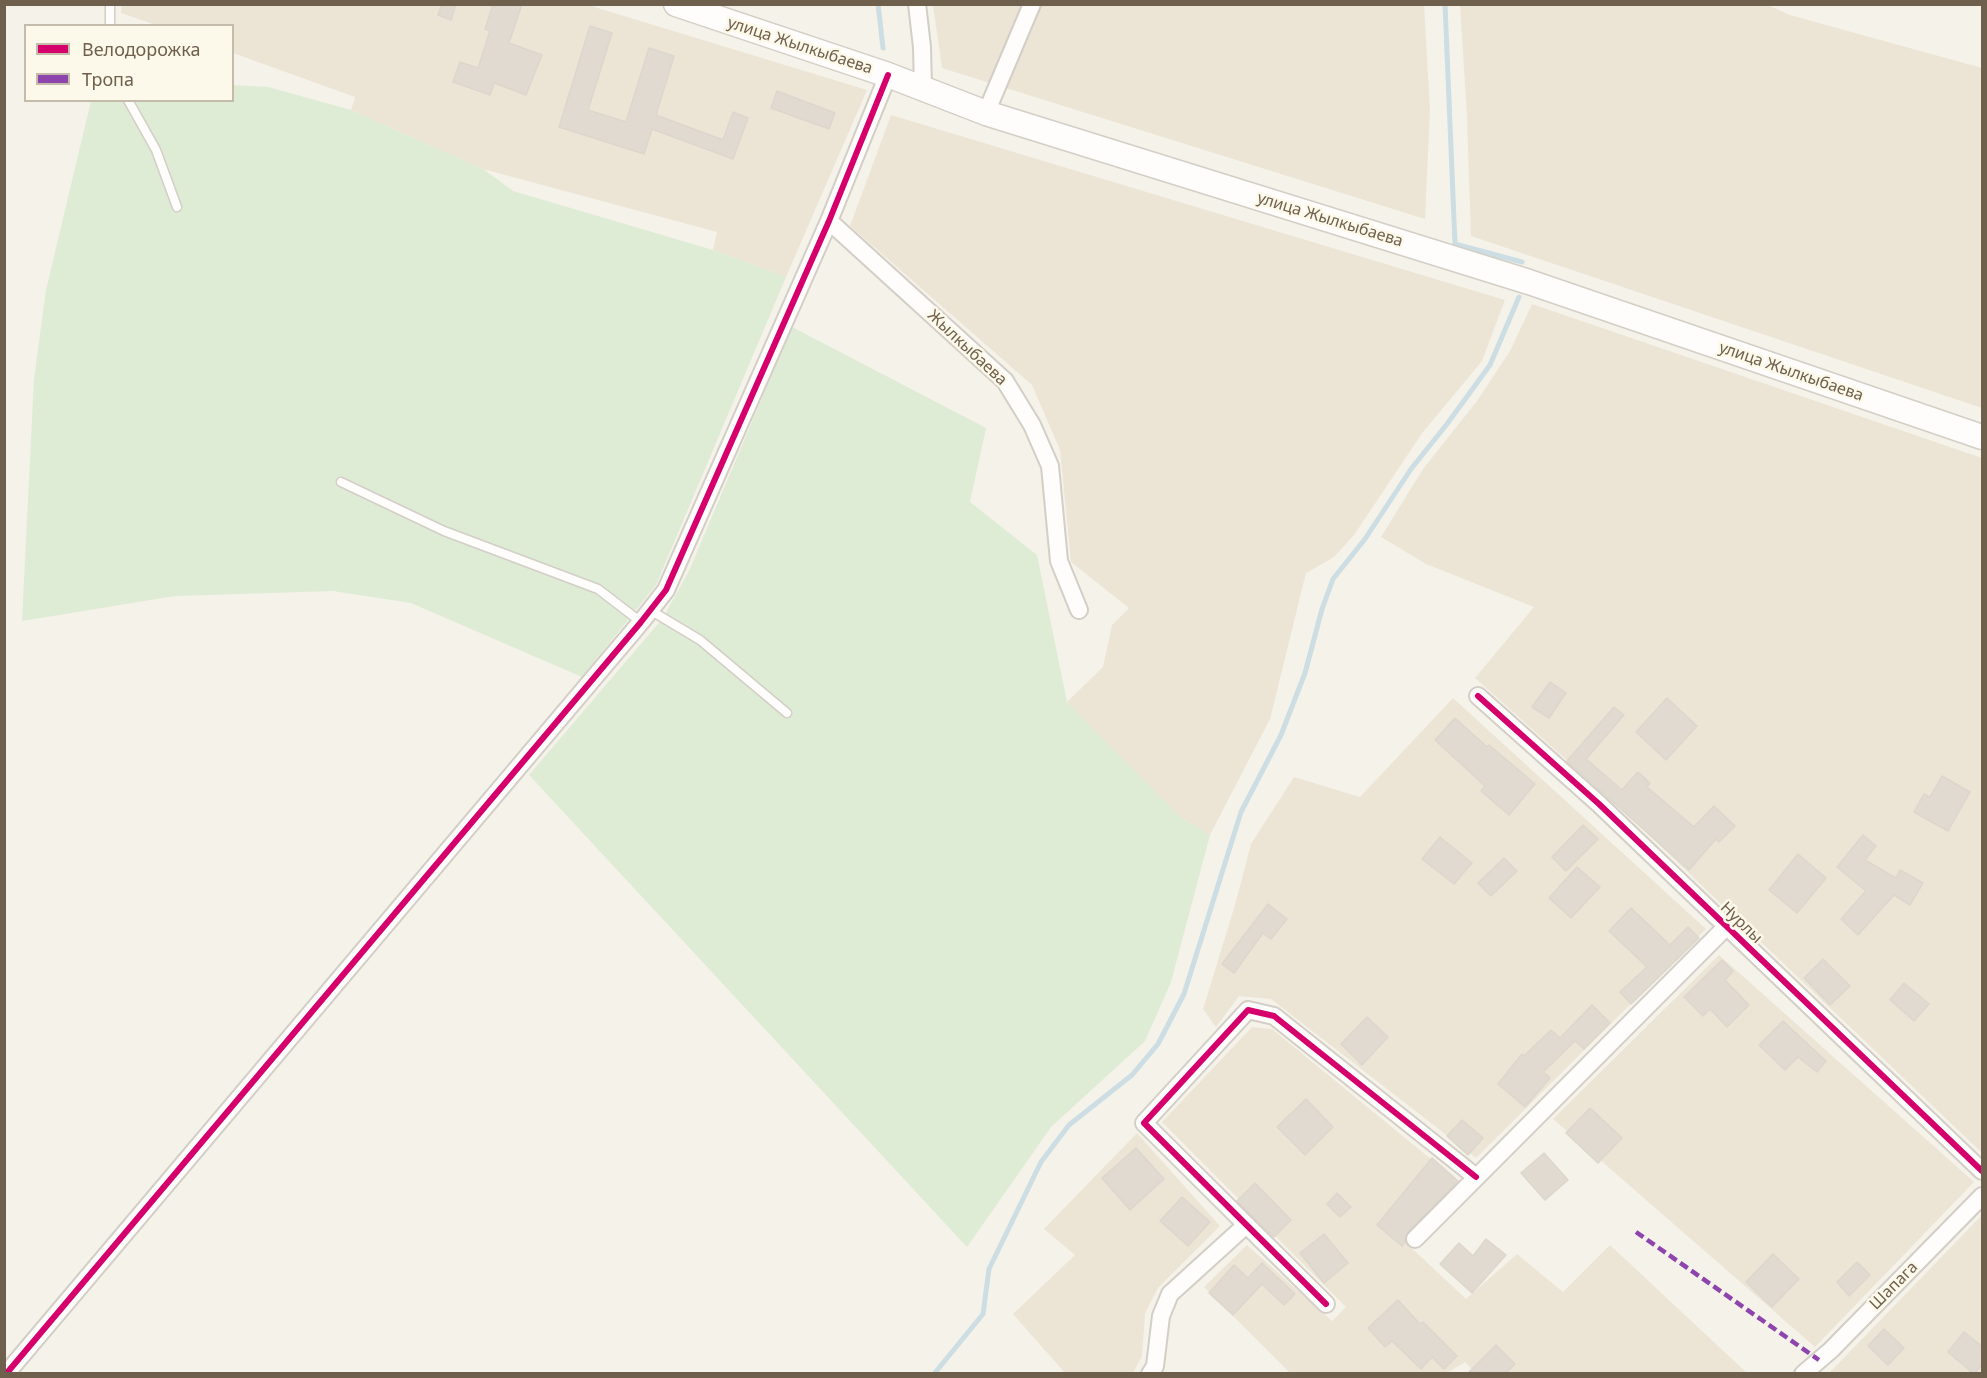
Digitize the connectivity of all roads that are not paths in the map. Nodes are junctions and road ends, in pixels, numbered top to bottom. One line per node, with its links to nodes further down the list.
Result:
1 (110, 4): 5 (lane)
2 (676, 4): 6 (main road, улица Жылкыбаева)
3 (917, 4): 7 (street)
4 (1032, 4): 9 (street)
5 (110, 24)
6 (888, 75): 7 (main road, улица Жылкыбаева); 11 (street)
7 (923, 90): 9 (main road, улица Жылкыбаева)
8 (129, 102): 10 (lane)
9 (986, 113): 12 (main road, улица Жылкыбаева)
10 (177, 207)
11 (829, 221): 14 (street, Жылкыбаева); 15 (street)
12 (1983, 438)
13 (341, 482): 15 (lane)
14 (1079, 610)
15 (646, 616): 17 (lane); 25 (street)
16 (1478, 696): 18 (street, Нурлы)
17 (787, 712)
18 (1726, 927): 19 (street, Нурлы); 20 (street)
19 (1983, 1172)
20 (1476, 1177): 22 (street); 23 (street)
21 (1983, 1196): 27 (street, Шапага)
22 (1246, 1225): 24 (street); 26 (street)
23 (1414, 1239)
24 (1326, 1304)
25 (6, 1374)
26 (1150, 1374)
27 (1803, 1374)

